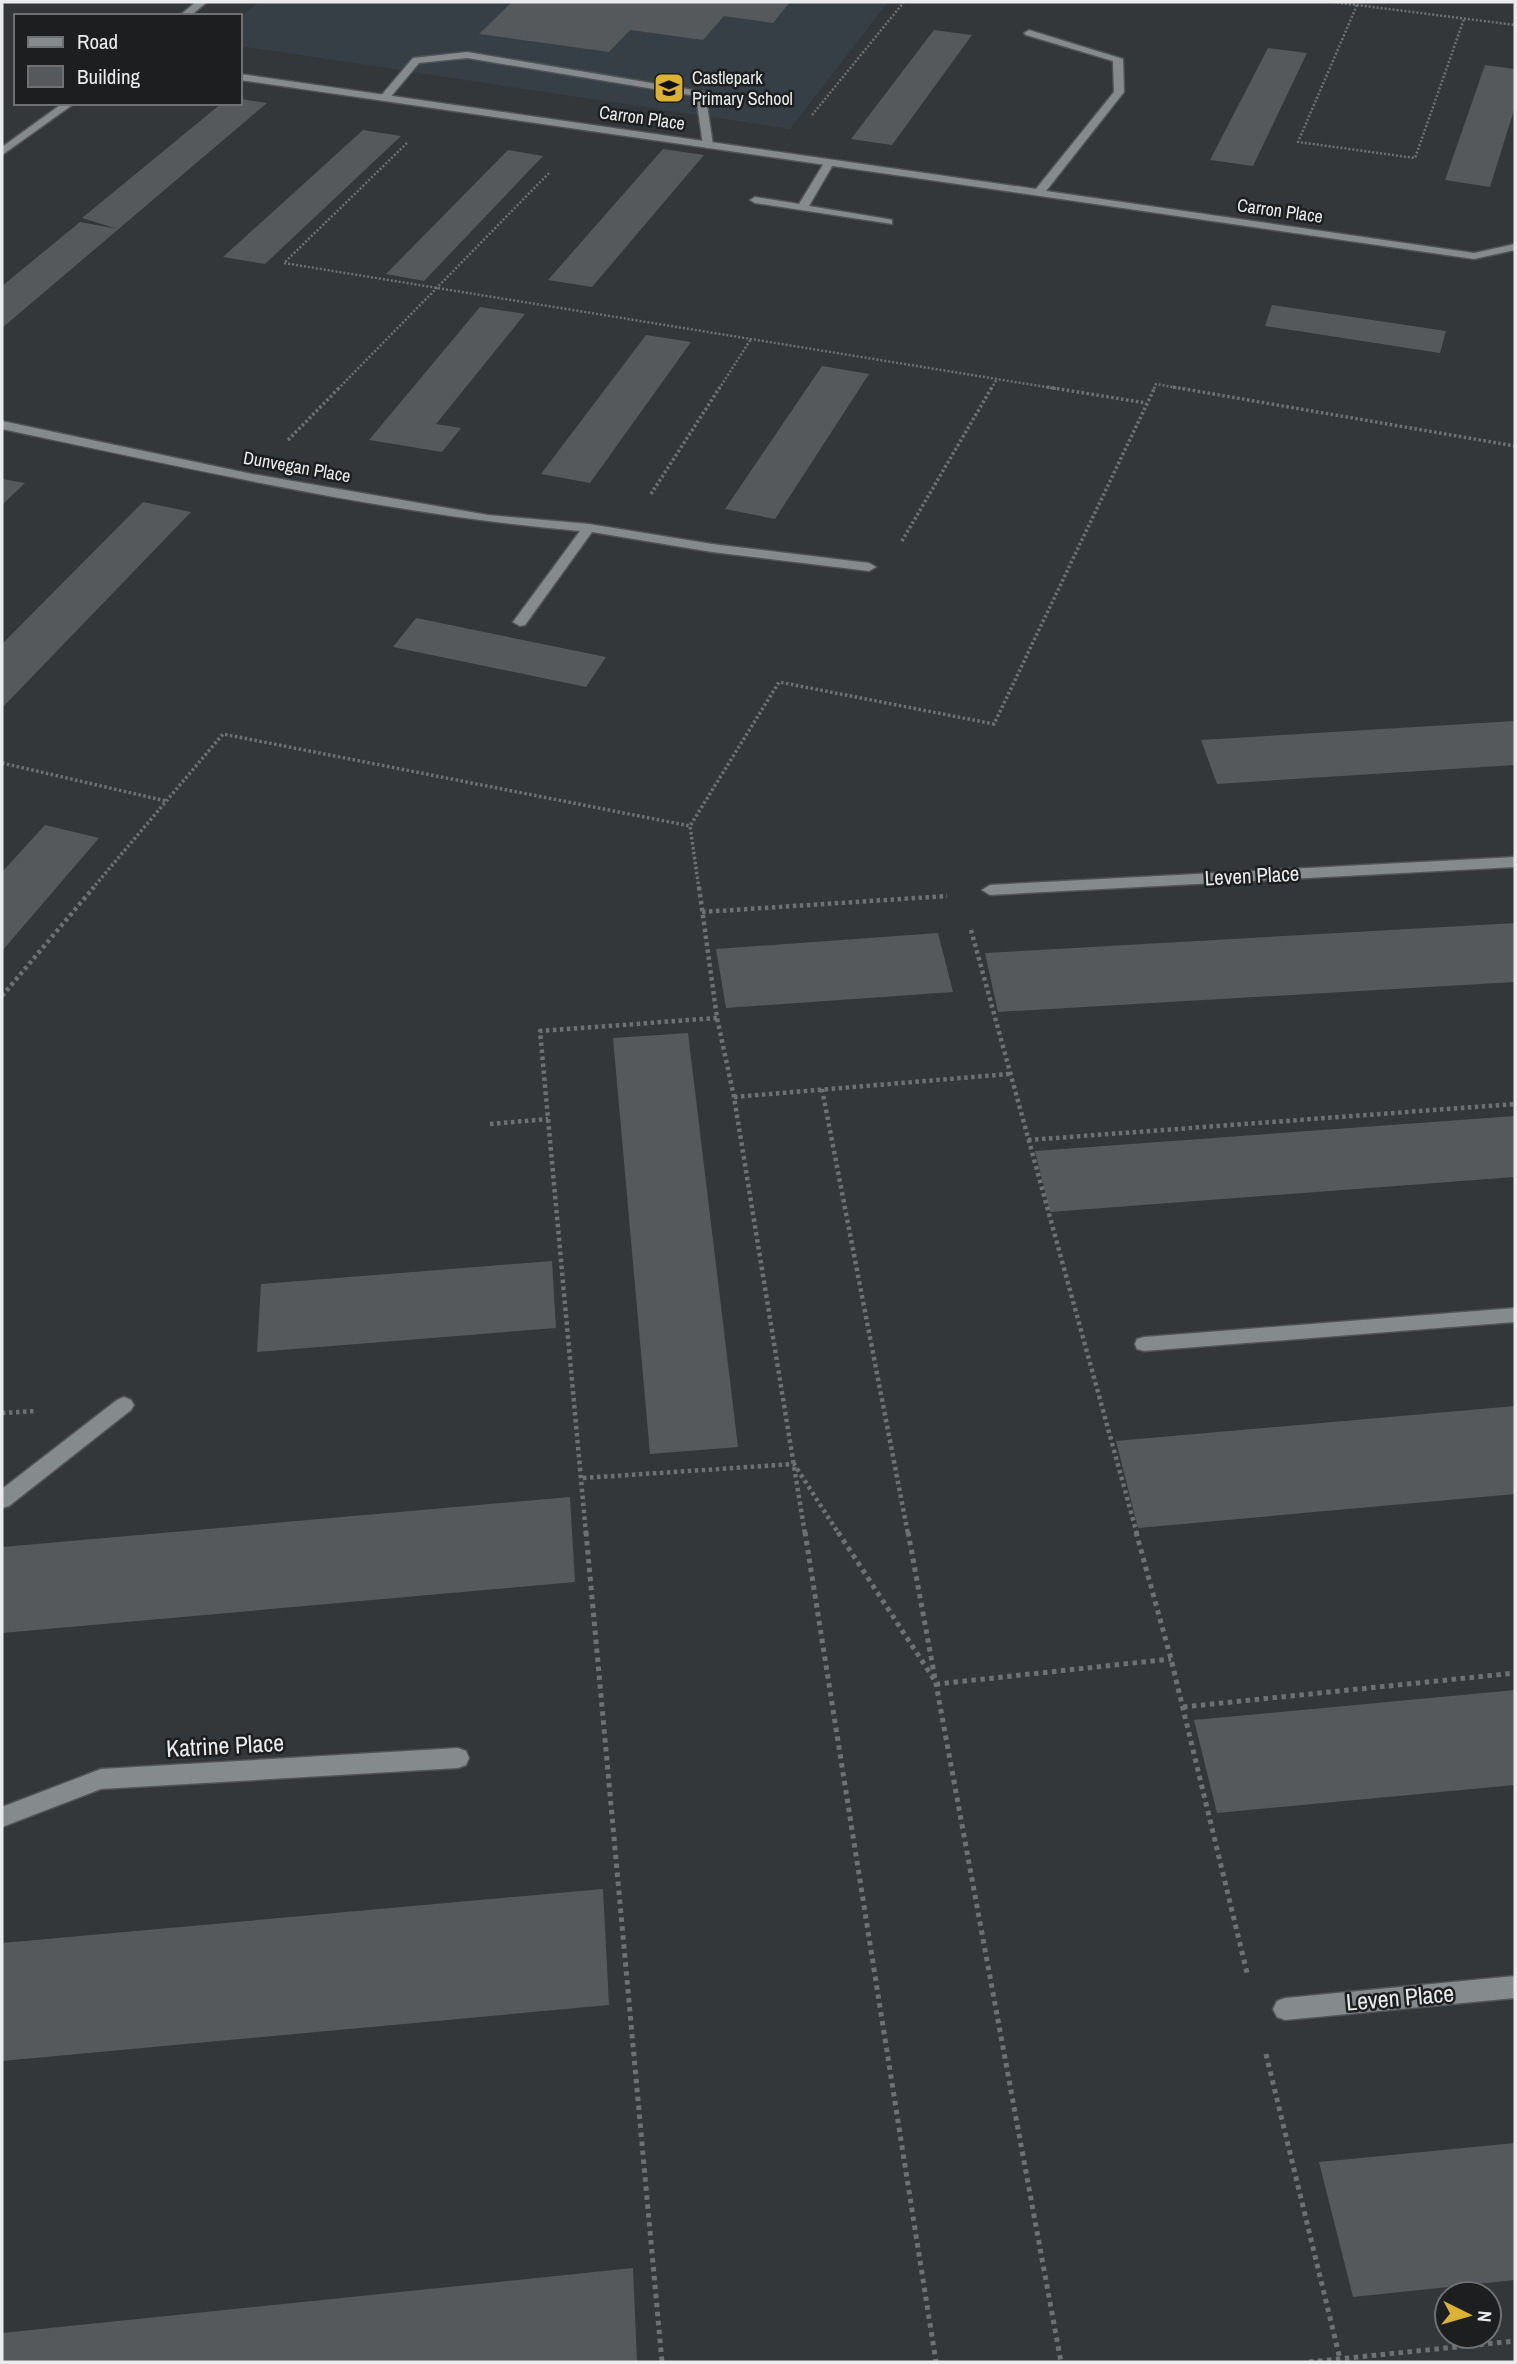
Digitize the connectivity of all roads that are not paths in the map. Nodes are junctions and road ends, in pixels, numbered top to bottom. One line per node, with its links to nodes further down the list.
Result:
1 (201, 2): 2 (street)
2 (186, 14)
3 (1028, 33): 10 (street)
4 (242, 77): 5 (street, Carron Place)
5 (384, 98): 7 (street, Carron Place); 7 (street)
6 (66, 105): 8 (street)
7 (708, 145): 9 (street, Carron Place)
8 (2, 152)
9 (829, 163): 10 (street, Carron Place); 12 (street)
10 (1039, 194): 14 (street, Carron Place)
11 (755, 200): 12 (street)
12 (802, 208): 13 (street)
13 (888, 222)
14 (1515, 247)
15 (2, 425): 16 (street, Dunvegan Place)
16 (589, 528): 17 (street, Dunvegan Place); 18 (street)
17 (869, 567)
18 (520, 622)
19 (1515, 862): 20 (street, Leven Place)
20 (989, 890)
21 (1515, 1315): 22 (street)
22 (1144, 1345)
23 (124, 1405): 24 (street)
24 (2, 1500)
25 (458, 1758): 26 (street, Katrine Place)
26 (2, 1817)
27 (1515, 1987): 28 (street, Leven Place)
28 (1285, 2009)

